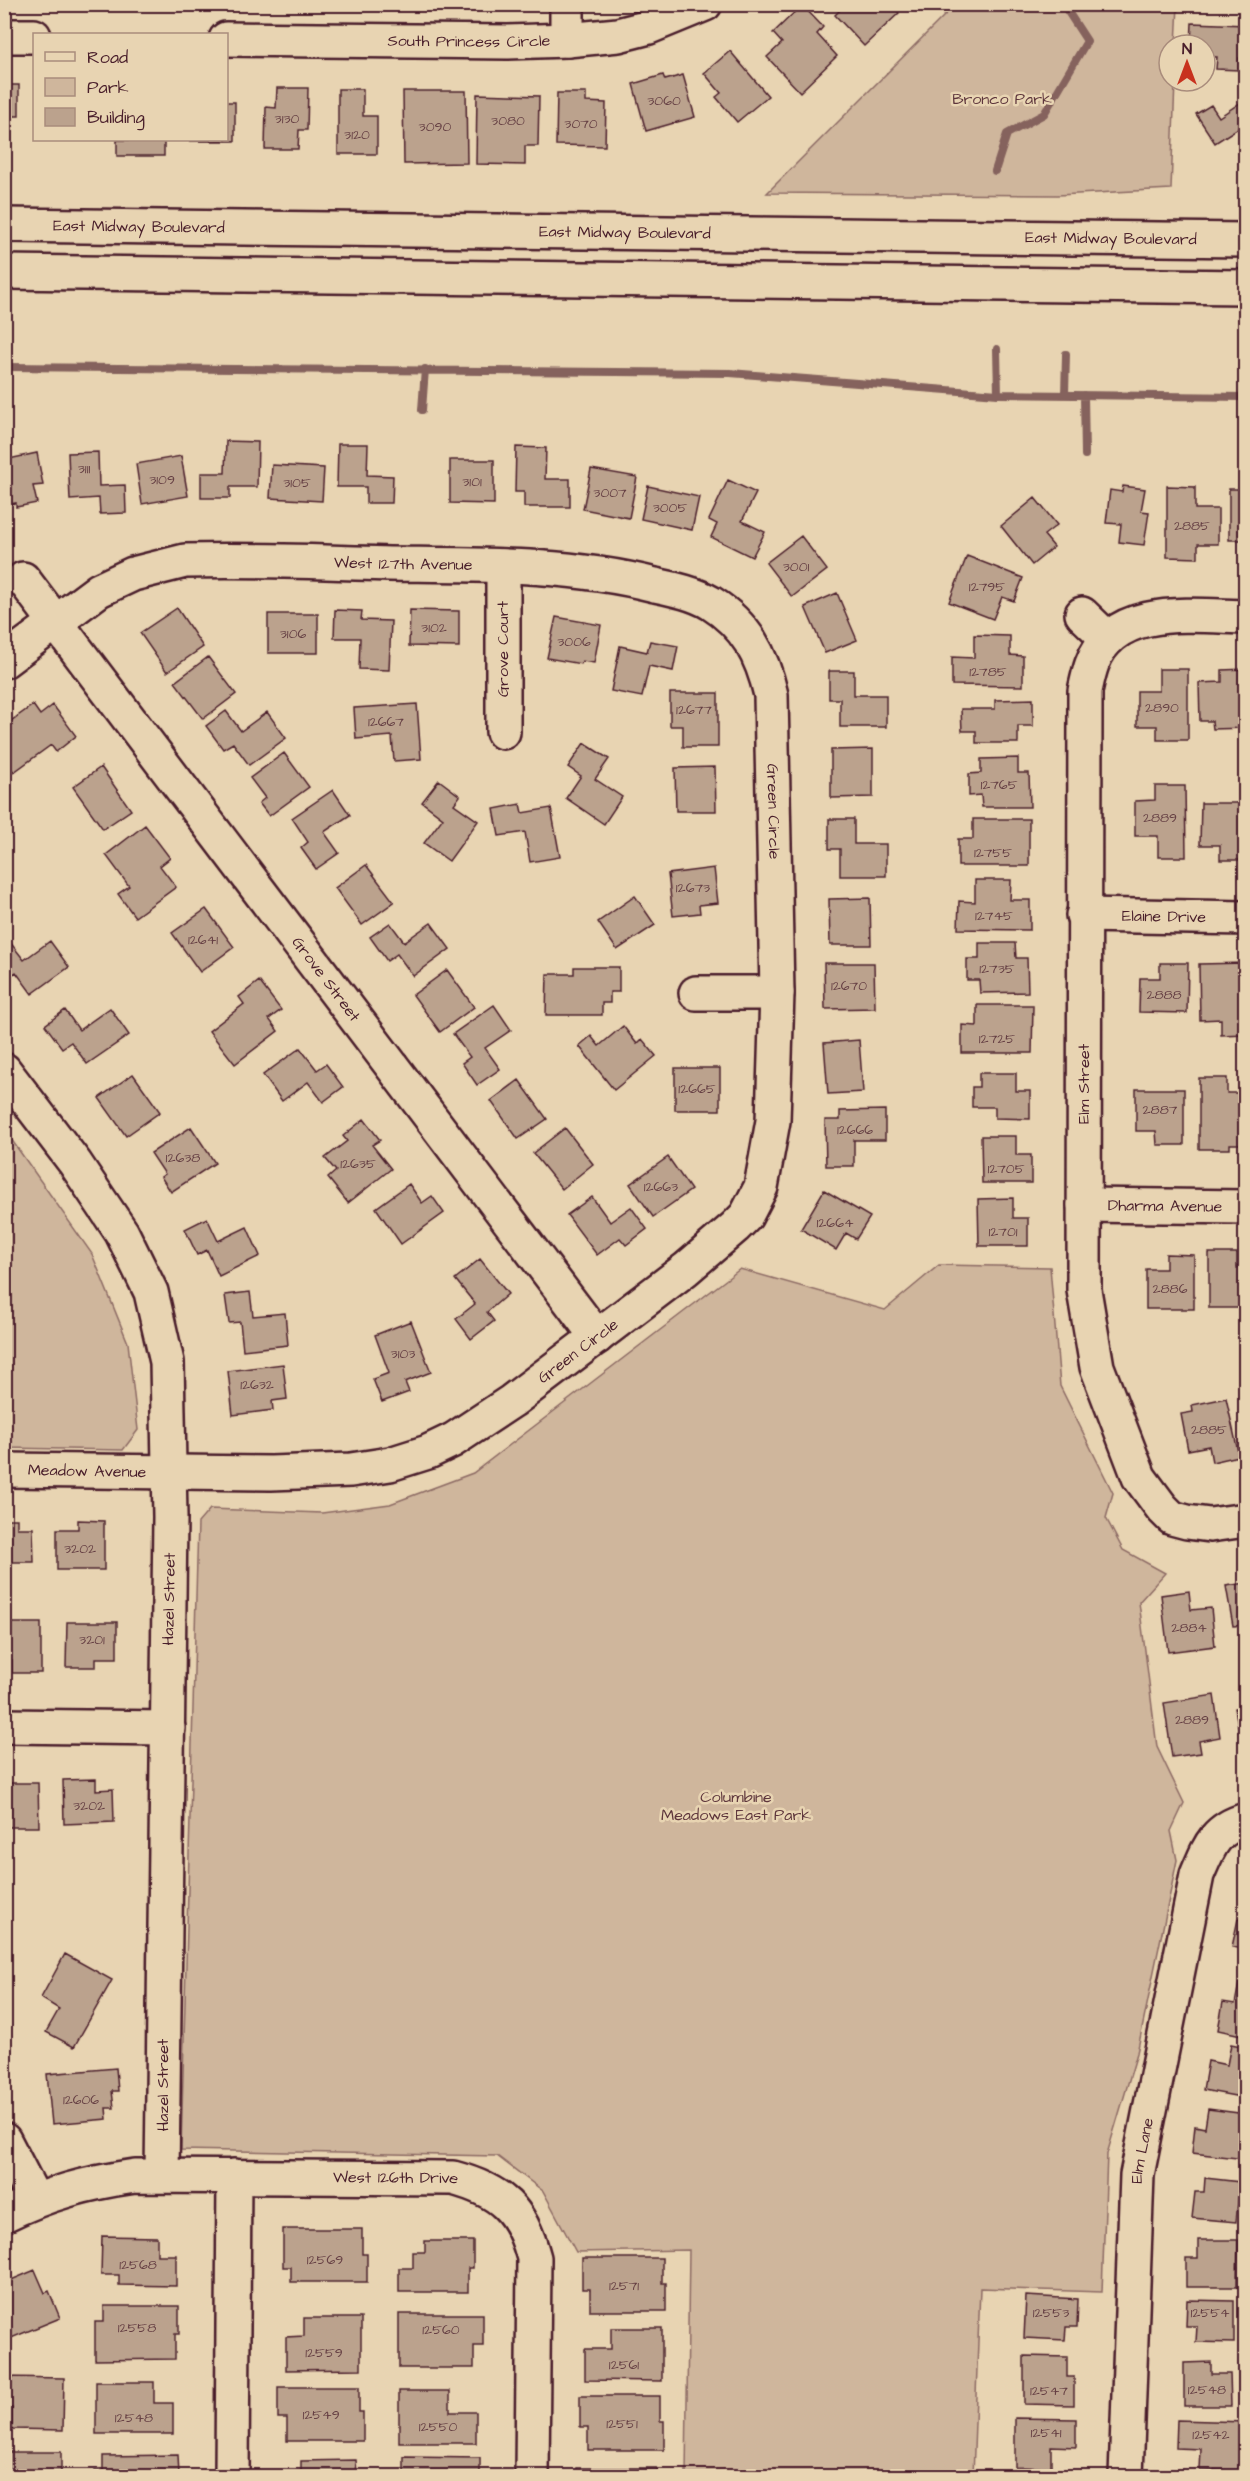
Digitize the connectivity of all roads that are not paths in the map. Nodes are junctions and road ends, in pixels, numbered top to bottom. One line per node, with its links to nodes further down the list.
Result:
1 (567, 4): 6 (street)
2 (705, 4): 6 (street, South Princess Circle)
3 (4, 36): 4 (street)
4 (33, 36)
5 (228, 39): 6 (street, South Princess Circle)
6 (567, 40)
7 (4, 225): 8 (street, East Midway Boulevard)
8 (1245, 240)
9 (4, 272): 10 (street)
10 (1245, 287)
11 (503, 566): 15 (street, West 127th Avenue); 16 (street, West 127th Avenue); 19 (street, Grove Court)
12 (23, 579): 15 (street)
13 (1082, 614): 17 (street)
14 (1245, 617): 17 (street)
15 (56, 622): 18 (street, West 127th Avenue); 27 (street, Grove Street)
16 (748, 636): 23 (street, Green Circle)
17 (1108, 639): 20 (street, Elm Street)
18 (4, 661)
19 (503, 732)
20 (1083, 915): 21 (street, Elaine Drive); 25 (street, Elm Street)
21 (1245, 918)
22 (696, 993): 23 (street)
23 (777, 993): 27 (street, Green Circle)
24 (4, 1070): 29 (street, Hazel Street)
25 (1084, 1205): 26 (street, Dharma Avenue); 30 (street, Elm Street)
26 (1245, 1207)
27 (597, 1337): 29 (street, Green Circle)
28 (4, 1470): 29 (street, Meadow Avenue)
29 (169, 1472): 32 (street, Hazel Street)
30 (1245, 1520)
31 (4, 1726): 32 (street)
32 (168, 1728): 35 (street, Hazel Street)
33 (1232, 1827): 41 (street, Elm Lane)
34 (4, 2140): 37 (street)
35 (162, 2175): 36 (street, West 126th Drive); 37 (street, West 126th Drive)
36 (234, 2176): 39 (street); 40 (street, West 126th Drive)
37 (35, 2200): 38 (street, West 126th Drive)
38 (4, 2215)
39 (232, 2476)
40 (532, 2476)
41 (1126, 2476)

